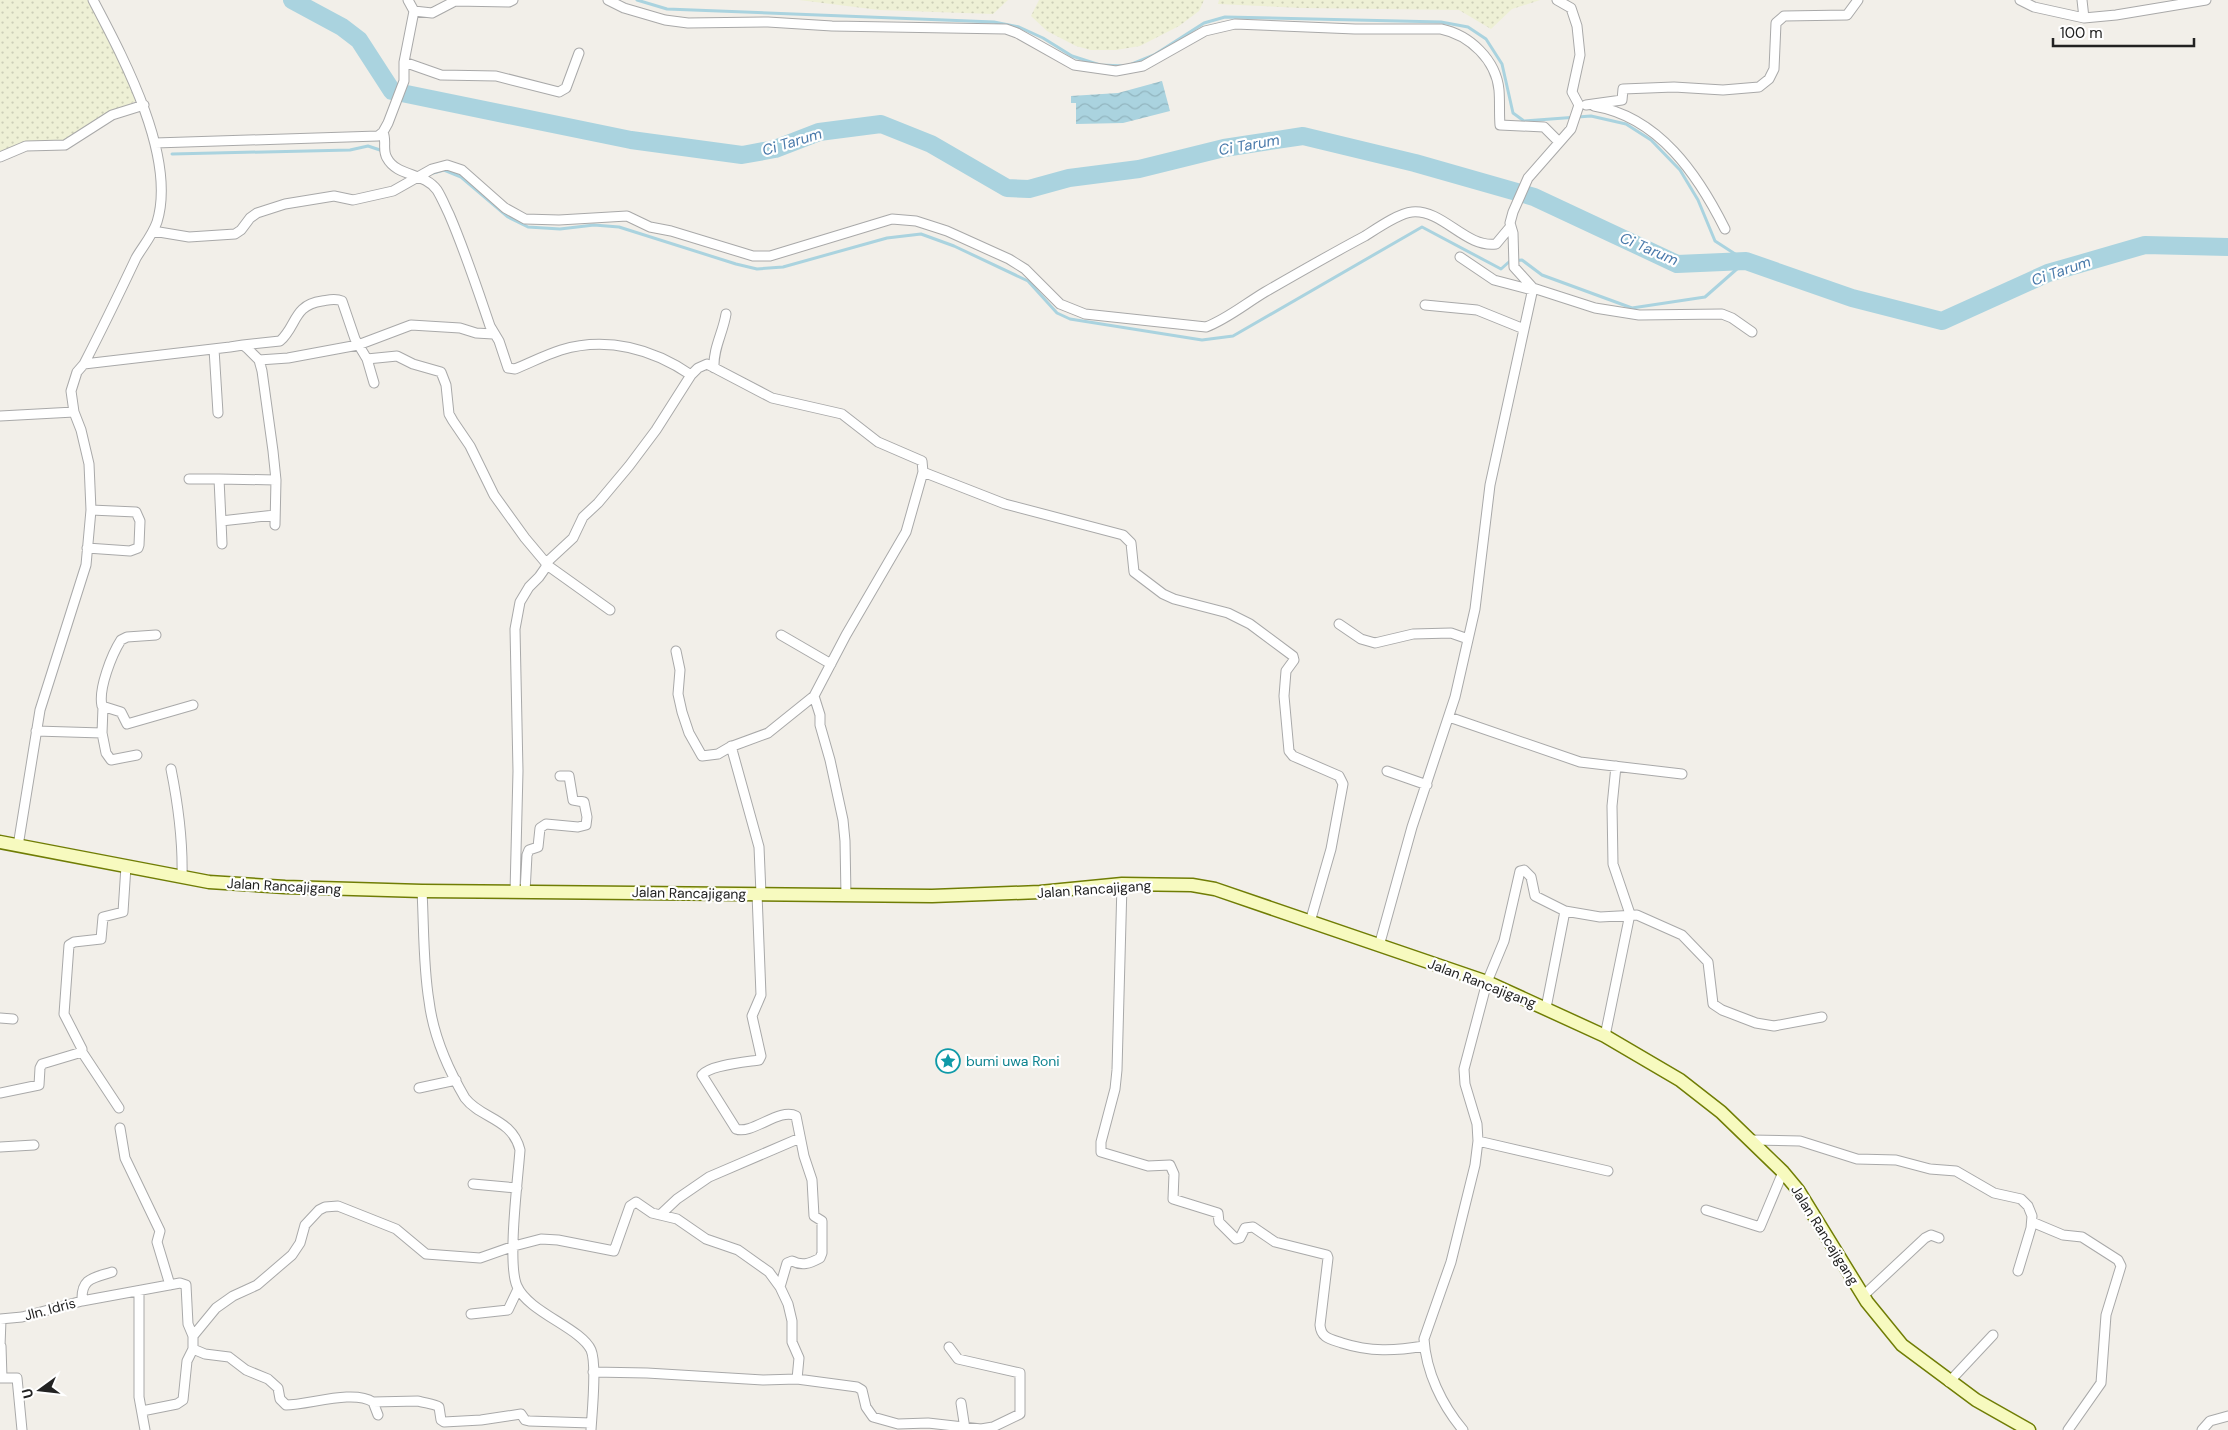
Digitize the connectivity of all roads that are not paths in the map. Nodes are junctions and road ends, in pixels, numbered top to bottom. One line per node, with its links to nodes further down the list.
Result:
1 (93, 0): 14 (street)
2 (408, 0): 10 (street)
3 (513, 0): 10 (street)
4 (608, 0): 17 (street)
5 (1557, 0): 15 (street)
6 (1858, 0): 15 (street)
7 (2020, 0): 11 (street)
8 (2082, 0): 11 (street)
9 (2206, 0): 11 (street)
10 (414, 11): 13 (street)
11 (2084, 18)
12 (579, 53): 13 (street)
13 (404, 62): 16 (street)
14 (144, 105): 18 (street); 19 (street)
15 (1581, 106): 17 (street); 22 (street)
16 (383, 132): 18 (street); 20 (street)
17 (1559, 142): 21 (street)
18 (155, 143): 23 (street)
19 (0, 157)
20 (422, 175): 21 (street); 23 (street); 30 (street)
21 (1511, 226): 25 (street)
22 (1725, 229)
23 (153, 231): 36 (street)
24 (1460, 257): 25 (street)
25 (1533, 289): 28 (street); 29 (street)
26 (1425, 305): 28 (street)
27 (726, 314): 37 (street)
28 (1524, 329): 58 (street)
29 (1752, 332)
30 (492, 334): 31 (street); 38 (street)
31 (358, 345): 32 (street); 34 (street); 35 (street)
32 (243, 346): 33 (street); 35 (street)
33 (214, 349): 36 (street); 41 (street)
34 (367, 359): 39 (street); 53 (street)
35 (259, 360): 46 (street)
36 (84, 364): 40 (street)
37 (714, 368): 38 (street); 43 (street)
38 (691, 375): 53 (street)
39 (374, 383)
40 (74, 412): 42 (street); 47 (street)
41 (218, 413)
42 (0, 416)
43 (923, 472): 60 (street); 86 (street)
44 (189, 479): 45 (street)
45 (220, 479): 46 (street); 49 (street)
46 (276, 480): 48 (street)
47 (91, 510): 52 (street); 52 (street)
48 (275, 515): 49 (street); 50 (street)
49 (221, 521): 51 (street)
50 (275, 525)
51 (222, 544)
52 (87, 548): 65 (street)
53 (546, 564): 54 (street); 81 (street)
54 (610, 610)
55 (1339, 624): 58 (street)
56 (781, 634): 60 (street)
57 (156, 635): 63 (street)
58 (1468, 639): 64 (street)
59 (676, 651): 67 (street)
60 (831, 664): 61 (street)
61 (814, 696): 67 (street); 83 (street)
62 (193, 705): 63 (street)
63 (103, 707): 66 (street)
64 (1449, 717): 69 (street); 74 (street)
65 (36, 731): 66 (street); 76 (street)
66 (102, 733): 68 (street)
67 (731, 746): 82 (street)
68 (137, 755)
69 (1616, 766): 72 (street); 85 (street)
70 (171, 769): 78 (street)
71 (1386, 771): 74 (street)
72 (1682, 774)
73 (560, 776): 81 (street)
74 (1427, 785): 87 (street)
75 (0, 842): 76 (main road, Jalan Rancajigang)
76 (18, 846): 77 (main road, Jalan Rancajigang)
77 (126, 866): 78 (main road, Jalan Rancajigang); 94 (street)
78 (182, 877): 80 (main road, Jalan Rancajigang)
79 (1122, 884): 83 (main road, Jalan Rancajigang); 86 (main road, Jalan Rancajigang); 129 (street)
80 (422, 891): 81 (main road, Jalan Rancajigang); 95 (street)
81 (520, 892): 82 (main road, Jalan Rancajigang)
82 (759, 894): 83 (main road, Jalan Rancajigang); 100 (street)
83 (846, 896)
84 (1565, 911): 85 (street); 88 (street); 89 (street)
85 (1630, 914): 90 (street); 93 (street)
86 (1310, 922): 87 (main road, Jalan Rancajigang)
87 (1379, 946): 88 (main road, Jalan Rancajigang)
88 (1487, 982): 89 (main road, Jalan Rancajigang); 102 (street)
89 (1546, 1008): 93 (main road, Jalan Rancajigang)
90 (1822, 1017)
91 (0, 1018): 92 (street)
92 (13, 1019)
93 (1605, 1036): 101 (main road, Jalan Rancajigang)
94 (82, 1052): 97 (street); 98 (street)
95 (456, 1080): 96 (street); 108 (street)
96 (420, 1088)
97 (0, 1093)
98 (119, 1108)
99 (120, 1128): 116 (street)
100 (800, 1138): 110 (street); 117 (street)
101 (1751, 1140): 106 (main road, Jalan Rancajigang); 111 (street)
102 (1478, 1141): 105 (street); 129 (street)
103 (34, 1145): 104 (street)
104 (0, 1147)
105 (1608, 1171)
106 (1783, 1172): 109 (street); 120 (main road, Jalan Rancajigang)
107 (473, 1184): 108 (street)
108 (517, 1188): 113 (street)
109 (1706, 1210)
110 (660, 1215): 113 (street); 117 (street)
111 (2032, 1222): 114 (street); 145 (street)
112 (1939, 1238): 120 (street)
113 (514, 1246): 118 (street); 125 (street)
114 (2018, 1271)
115 (112, 1272): 121 (street, Jln. Idris)
116 (170, 1285): 119 (street); 125 (street)
117 (780, 1287): 132 (street)
118 (518, 1289): 122 (street); 130 (street)
119 (139, 1292): 121 (street); 136 (street)
120 (1863, 1296): 133 (main road, Jalan Rancajigang)
121 (82, 1301): 123 (street, Jln. Idris)
122 (472, 1314)
123 (0, 1319): 126 (street)
124 (1993, 1335): 133 (street)
125 (193, 1336): 128 (street)
126 (0, 1346): 131 (street)
127 (949, 1347): 140 (street)
128 (193, 1349): 134 (street); 136 (street)
129 (1425, 1349): 143 (street)
130 (592, 1372): 132 (street); 139 (street)
131 (1, 1378): 141 (street)
132 (797, 1379): 140 (street)
133 (1950, 1382): 144 (main road, Jalan Rancajigang)
134 (373, 1402): 137 (street); 139 (street)
135 (961, 1403): 140 (street)
136 (142, 1411): 142 (street)
137 (378, 1415)
138 (2228, 1416): 146 (street)
139 (591, 1426)
140 (965, 1428)
141 (22, 1430)
142 (145, 1430)
143 (1463, 1430)
144 (2029, 1430)
145 (2068, 1430)
146 (2202, 1430)

